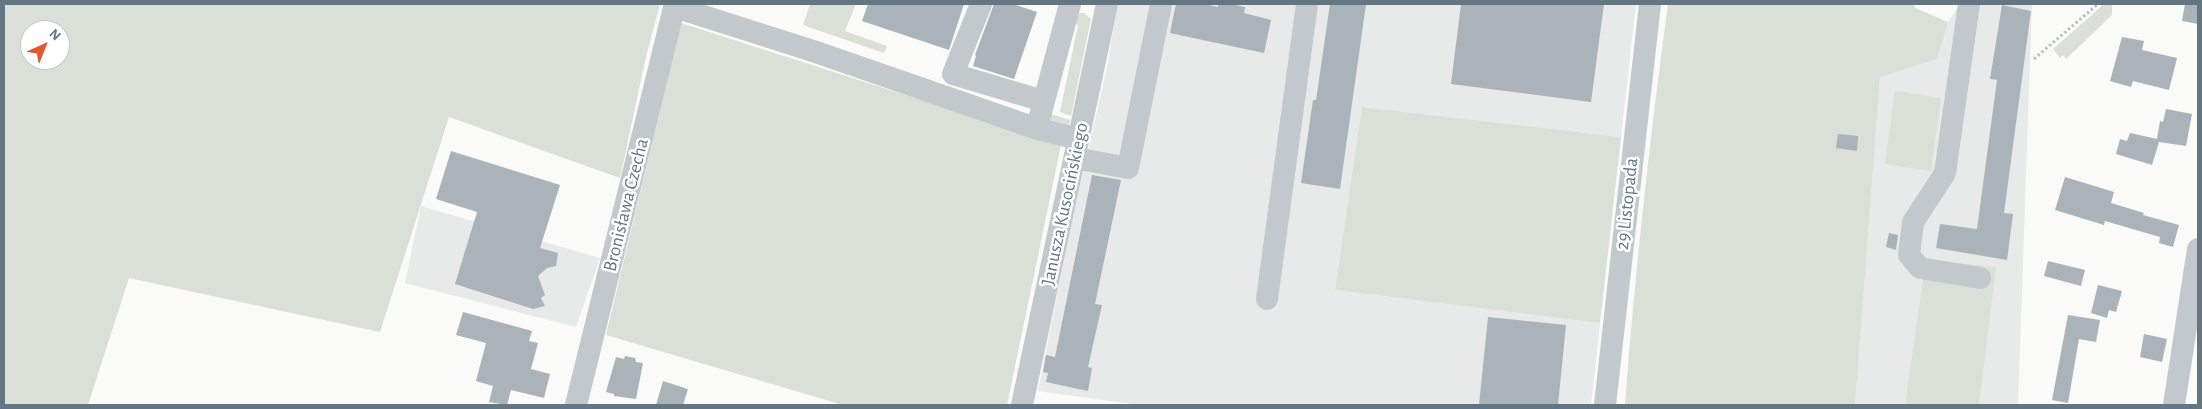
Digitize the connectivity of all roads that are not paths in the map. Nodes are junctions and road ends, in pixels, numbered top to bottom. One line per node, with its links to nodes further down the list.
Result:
1 (981, 4): 10 (street)
2 (1070, 4): 10 (street)
3 (1080, 4): 9 (street)
4 (1160, 4): 12 (street)
5 (1307, 4): 15 (street)
6 (1650, 4): 19 (street, 29 Listopada)
7 (1969, 4): 14 (street)
8 (675, 5): 11 (street); 17 (street, Bronisława Czecha)
9 (1107, 8): 12 (street, Janusza Kusocińskiego)
10 (1043, 101): 11 (street)
11 (1038, 129): 12 (street)
12 (1077, 149): 18 (street, Janusza Kusocińskiego)
13 (2198, 249): 16 (street)
14 (1980, 278)
15 (1267, 299)
16 (2193, 319): 20 (street)
17 (576, 405)
18 (1022, 405)
19 (1605, 405)
20 (2174, 405)

